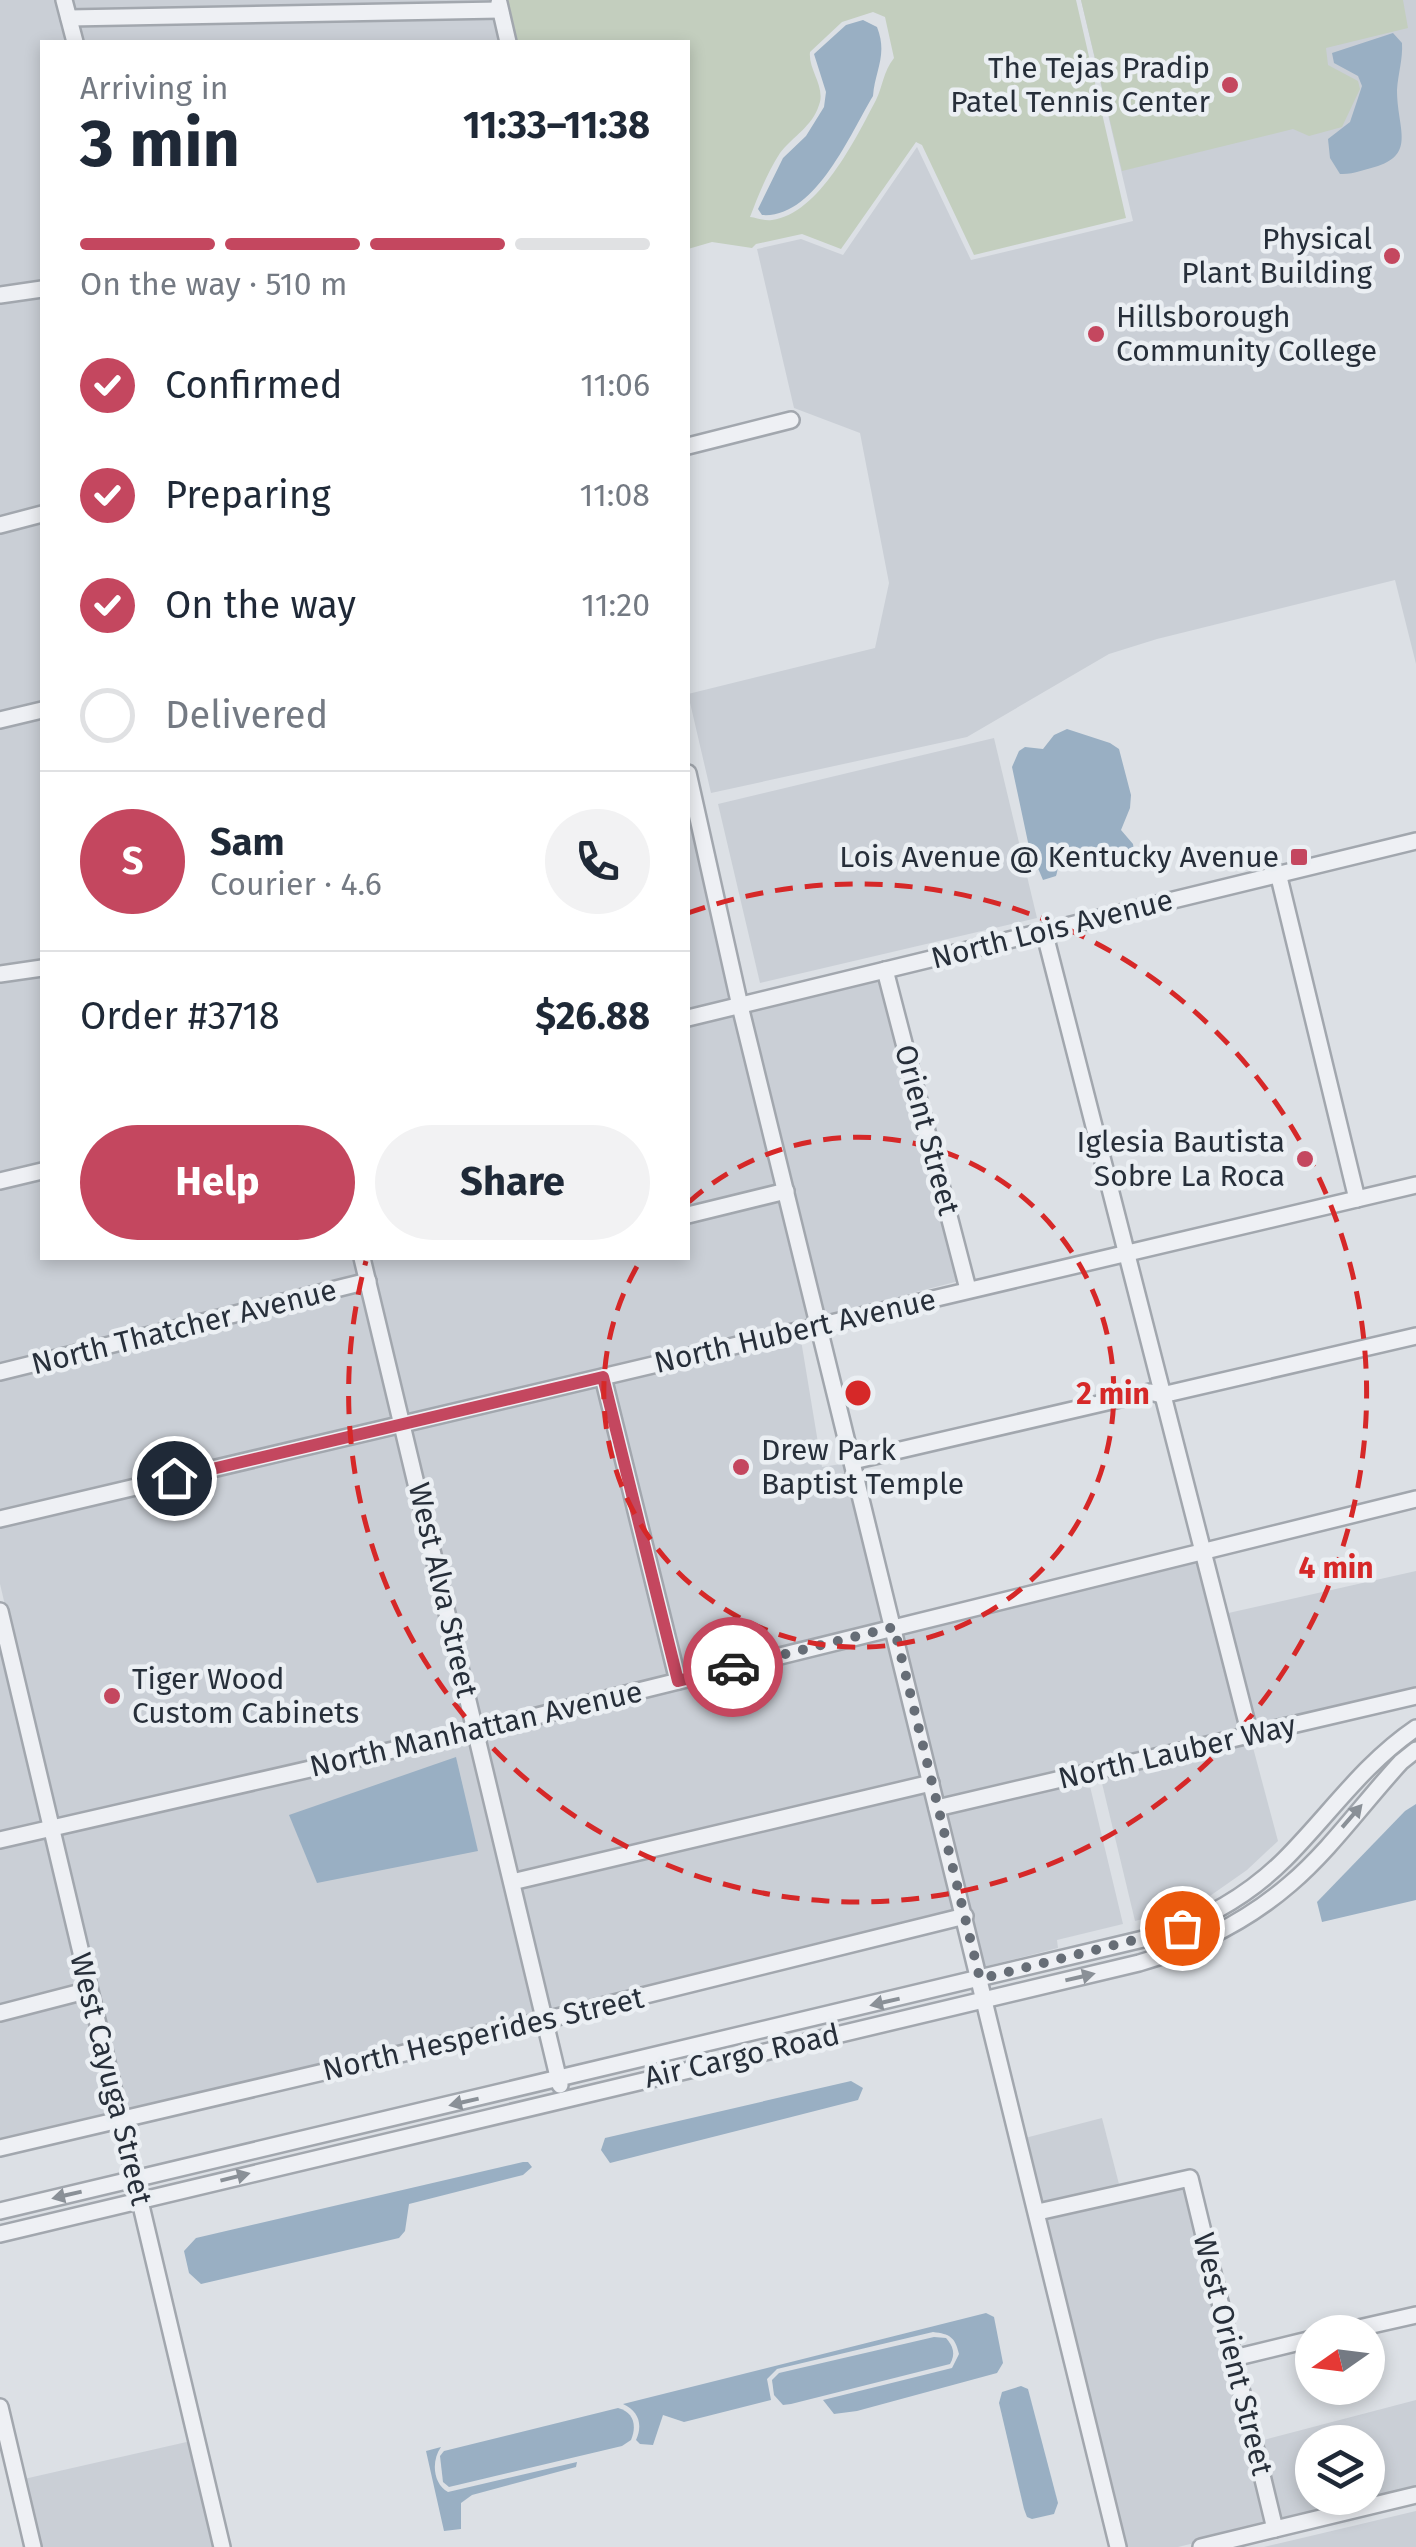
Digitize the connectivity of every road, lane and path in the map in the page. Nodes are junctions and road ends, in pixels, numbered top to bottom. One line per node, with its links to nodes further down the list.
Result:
1 (64, 0): 3 (street)
2 (499, 3): 3 (street); 5 (street)
3 (69, 18): 4 (street)
4 (74, 40)
5 (508, 40)
6 (40, 289): 7 (street)
7 (0, 295)
8 (791, 420): 9 (street)
9 (690, 445)
10 (40, 514): 11 (street)
11 (0, 524)
12 (40, 710): 13 (street)
13 (0, 720)
14 (690, 789): 15 (street)
15 (694, 821): 22 (street)
16 (1416, 840): 17 (street, North Lois Avenue)
17 (1278, 874): 18 (street, North Lois Avenue); 28 (street)
18 (1044, 931): 20 (street, North Lois Avenue); 30 (street)
19 (40, 968): 21 (street)
20 (885, 970): 22 (street, North Lois Avenue); 33 (street, Orient Street)
21 (0, 974)
22 (740, 1006): 23 (street, North Lois Avenue); 27 (street)
23 (690, 1018)
24 (40, 1172): 25 (street)
25 (0, 1182)
26 (1416, 1185): 28 (street, North Hubert Avenue)
27 (786, 1191): 29 (street); 34 (street)
28 (1357, 1199): 30 (street, North Hubert Avenue)
29 (690, 1215)
30 (1124, 1254): 33 (street, North Hubert Avenue); 38 (street)
31 (363, 1260): 32 (street, West Alva Street)
32 (368, 1281): 36 (street, North Thatcher Avenue); 39 (street, West Alva Street)
33 (968, 1290): 34 (street, North Hubert Avenue)
34 (819, 1324): 37 (street, North Hubert Avenue); 40 (street)
35 (1416, 1336): 38 (street)
36 (0, 1372)
37 (603, 1377): 39 (street, North Hubert Avenue); 46 (street)
38 (1162, 1395): 40 (street); 43 (street)
39 (404, 1424): 42 (street, North Hubert Avenue); 49 (street, West Alva Street)
40 (853, 1461): 45 (street)
41 (1416, 1499): 43 (street, North Manhattan Avenue)
42 (0, 1519)
43 (1202, 1551): 45 (street, North Manhattan Avenue); 50 (street)
44 (0, 1611): 54 (street, West Cayuga Street)
45 (894, 1627): 46 (street, North Manhattan Avenue); 52 (street)
46 (678, 1681): 49 (street, North Manhattan Avenue)
47 (1416, 1696): 50 (street, North Lauber Way)
48 (1416, 1728): 58 (street, Air Cargo Road)
49 (476, 1731): 54 (street, North Manhattan Avenue); 56 (street, West Alva Street)
50 (1250, 1735): 53 (street, North Lauber Way)
51 (1416, 1750): 60 (street, Air Cargo Road, one-way to 51)
52 (931, 1783): 53 (street); 56 (street)
53 (938, 1808): 57 (street)
54 (51, 1828): 55 (street, North Manhattan Avenue); 59 (street, West Cayuga Street)
55 (0, 1840)
56 (512, 1882): 62 (street, West Alva Street)
57 (965, 1916): 58 (street); 62 (street, North Hesperides Street)
58 (980, 1979): 60 (street); 63 (street, Air Cargo Road, one-way to 63)
59 (90, 1990): 61 (street); 65 (street, West Cayuga Street)
60 (985, 1999): 64 (street, Air Cargo Road); 70 (street)
61 (0, 2013)
62 (545, 2020): 63 (street, West Alva Street); 65 (street, North Hesperides Street)
63 (558, 2079): 64 (street, West Alva Street); 67 (street, Air Cargo Road, one-way to 67)
64 (563, 2098): 68 (street, Air Cargo Road, one-way to 64)
65 (121, 2119): 66 (street, North Hesperides Street); 67 (street, West Cayuga Street)
66 (0, 2148)
67 (135, 2179): 68 (street, West Cayuga Street); 69 (street, Air Cargo Road, one-way to 69)
68 (140, 2200): 71 (street, Air Cargo Road); 80 (street, West Cayuga Street)
69 (0, 2211)
70 (1038, 2212): 75 (street, West Orient Street); 81 (street)
71 (0, 2234)
72 (1416, 2315): 73 (street)
73 (1385, 2322)
74 (1295, 2343): 75 (street)
75 (1234, 2358): 78 (street, West Orient Street)
76 (0, 2407): 79 (street)
77 (1416, 2496): 78 (street)
78 (1275, 2529): 82 (street)
79 (34, 2547)
80 (222, 2547)
81 (1118, 2547)
82 (1201, 2547)

